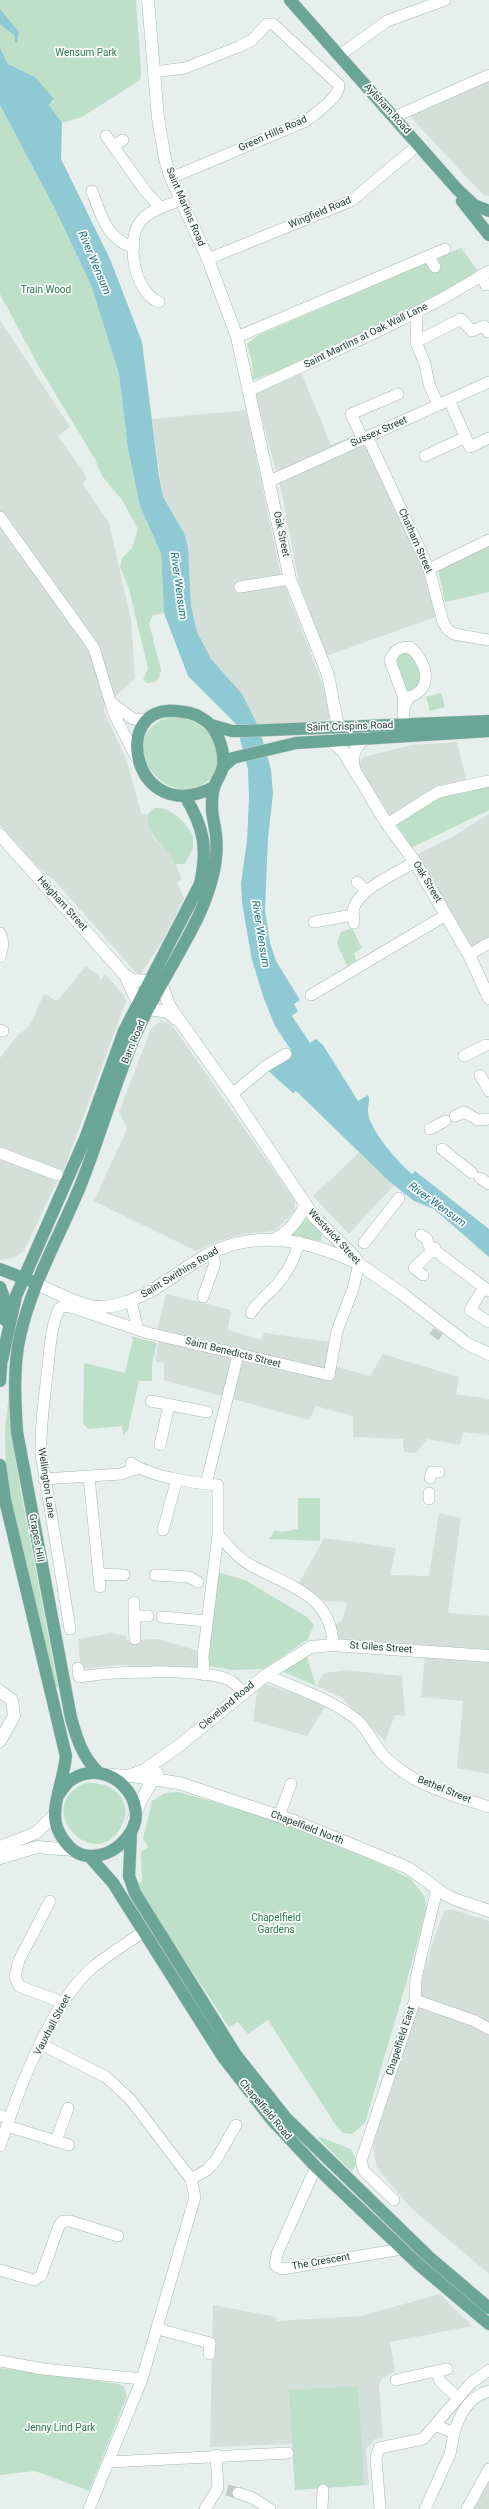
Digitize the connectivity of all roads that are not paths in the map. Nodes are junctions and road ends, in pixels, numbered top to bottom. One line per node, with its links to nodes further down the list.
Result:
1 (148, 0): 5 (street, Saint Martins Road)
2 (290, 0): 4 (main road, Aylsham Road)
3 (445, 0): 4 (street)
4 (340, 55): 7 (main road, Aylsham Road)
5 (154, 72): 12 (street, Saint Martins Road); 12 (street, Green Hills Road)
6 (489, 74): 7 (street)
7 (394, 117): 10 (main road, Aylsham Road)
8 (106, 136): 11 (street)
9 (123, 140): 11 (street)
10 (418, 145): 13 (main road, Aylsham Road); 22 (street, Wingfield Road)
11 (113, 146): 16 (street)
12 (171, 178): 15 (street, Saint Martins Road)
13 (457, 189): 17 (main road, Aylsham Road); 18 (main road)
14 (92, 191): 19 (street)
15 (181, 200): 16 (street); 22 (street, Saint Martins Road)
16 (161, 208): 19 (street)
17 (489, 211)
18 (489, 235)
19 (134, 247): 25 (street)
20 (445, 249): 21 (street)
21 (429, 257): 23 (street); 28 (street)
22 (208, 259): 28 (street, Saint Martins Road)
23 (435, 267)
24 (486, 277): 31 (street, Saint Martins at Oak Wall Lane)
25 (160, 302)
26 (417, 316): 29 (street)
27 (488, 332): 29 (street)
28 (237, 337): 31 (street, Oak Street)
29 (416, 342): 34 (street)
30 (489, 382): 33 (street, Sussex Street)
31 (248, 390): 39 (street, Oak Street)
32 (398, 394): 37 (street, Chatham Street)
33 (449, 400): 34 (street, Sussex Street); 35 (street)
34 (438, 405): 37 (street, Sussex Street)
35 (466, 437): 36 (street); 38 (street)
36 (489, 438)
37 (365, 439): 39 (street, Sussex Street); 42 (street, Chatham Street)
38 (425, 456)
39 (270, 481): 43 (street, Oak Street)
40 (0, 517): 46 (street)
41 (489, 540): 42 (street)
42 (429, 569): 45 (street, Chatham Street)
43 (290, 579): 44 (street); 52 (street, Oak Street)
44 (240, 587)
45 (489, 640)
46 (112, 703): 48 (street); 56 (street)
47 (404, 707): 47 (street); 51 (street)
48 (146, 720): 50 (main road); 56 (main road)
49 (489, 721): 51 (main road, Saint Crispins Road)
50 (211, 725): 52 (main road, Saint Crispins Road); 57 (main road, Barn Road)
51 (404, 725): 52 (main road, Saint Crispins Road)
52 (338, 727)
53 (489, 731): 54 (main road, Saint Crispins Road)
54 (367, 738): 55 (main road, Saint Crispins Road); 58 (street, Oak Street)
55 (331, 740): 57 (main road, Saint Crispins Road); 58 (street, Oak Street)
56 (136, 757): 61 (main road)
57 (223, 767): 60 (main road, Barn Road)
58 (355, 772): 62 (street, Oak Street)
59 (489, 781): 62 (street)
60 (214, 787): 61 (main road); 75 (main road, Barn Road)
61 (186, 796): 74 (main road, Barn Road)
62 (387, 824): 64 (street, Oak Street)
63 (0, 835): 73 (street, Heigham Street)
64 (415, 862): 66 (street); 67 (street, Oak Street)
65 (357, 882): 66 (street)
66 (366, 891): 68 (street)
67 (446, 915): 71 (street, Oak Street); 76 (street)
68 (314, 922)
69 (0, 933): 72 (street)
70 (489, 943): 71 (street)
71 (469, 955): 77 (street, Oak Street)
72 (0, 957)
73 (124, 974): 74 (street, Heigham Street); 78 (street, Heigham Street)
74 (150, 981): 78 (main road, Barn Road)
75 (162, 986): 78 (main road, Barn Road); 79 (street, Westwick Street)
76 (311, 995)
77 (489, 998)
78 (143, 1006): 79 (street, Westwick Street); 103 (main road, Barn Road); 105 (main road, Barn Road)
79 (178, 1020): 85 (street, Westwick Street)
80 (486, 1045): 82 (street)
81 (286, 1054): 85 (street)
82 (464, 1056)
83 (480, 1075): 84 (street)
84 (489, 1091)
85 (232, 1094): 93 (street, Westwick Street)
86 (489, 1118): 87 (street)
87 (430, 1129)
88 (442, 1149): 91 (street)
89 (0, 1153): 90 (street)
90 (58, 1175)
91 (480, 1178)
92 (399, 1198): 98 (street)
93 (305, 1205): 95 (street); 98 (street, Westwick Street)
94 (421, 1236): 97 (street)
95 (275, 1239): 96 (street, Saint Swithins Road); 99 (street, Saint Swithins Road)
96 (299, 1242): 100 (street, Saint Swithins Road); 113 (street)
97 (435, 1248): 102 (street); 107 (street)
98 (358, 1249): 100 (street, Westwick Street)
99 (212, 1253): 110 (street); 111 (street, Saint Swithins Road)
100 (358, 1264): 116 (street, Westwick Street); 117 (street, Saint Benedicts Street)
101 (0, 1269): 103 (main road)
102 (423, 1276)
103 (24, 1277): 105 (main road); 108 (main road)
104 (0, 1282): 108 (main road)
105 (37, 1284): 109 (main road, Barn Road); 111 (street)
106 (0, 1287): 118 (main road)
107 (486, 1289): 114 (street)
108 (18, 1290): 109 (main road); 118 (main road)
109 (32, 1296): 153 (main road, Grapes Hill)
110 (203, 1297)
111 (132, 1301): 115 (street)
112 (63, 1306): 115 (street, Saint Benedicts Street); 127 (street, Wellington Lane)
113 (251, 1313)
114 (489, 1322)
115 (138, 1330): 117 (street, Saint Benedicts Street)
116 (489, 1354)
117 (238, 1355): 122 (street)
118 (2, 1360): 119 (main road)
119 (0, 1381)
120 (152, 1401): 121 (street)
121 (169, 1405): 122 (street); 123 (street)
122 (215, 1414): 128 (street)
123 (160, 1445)
124 (0, 1465): 160 (main road, Grapes Hill)
125 (89, 1476): 126 (street); 127 (street); 131 (street)
126 (177, 1478): 128 (street); 129 (street)
127 (44, 1479): 141 (street, Wellington Lane)
128 (206, 1484): 130 (street)
129 (163, 1530)
130 (218, 1535): 134 (street); 143 (street)
131 (98, 1574): 132 (street); 135 (street)
132 (124, 1575)
133 (155, 1575): 134 (street)
134 (205, 1584): 140 (street)
135 (100, 1587)
136 (134, 1602): 137 (street)
137 (134, 1616): 138 (street); 142 (street)
138 (148, 1616)
139 (162, 1618): 140 (street)
140 (207, 1621): 148 (street)
141 (70, 1629)
142 (135, 1639)
143 (333, 1645): 144 (street, St Giles Street); 145 (street, St Giles Street)
144 (489, 1656)
145 (279, 1666): 147 (street, Cleveland Road)
146 (78, 1668): 148 (street)
147 (266, 1674): 150 (street, Cleveland Road); 161 (street, Bethel Street)
148 (204, 1675): 150 (street)
149 (0, 1691): 151 (street)
150 (244, 1693): 152 (street, Cleveland Road)
151 (0, 1741)
152 (176, 1748): 155 (street, Cleveland Road); 156 (street, Cleveland Road)
153 (98, 1772): 154 (main road); 160 (main road)
154 (110, 1776): 155 (street, Cleveland Road); 164 (main road)
155 (129, 1776): 156 (street, Chapelfield North)
156 (154, 1778): 158 (street, Chapelfield North); 159 (street, Cleveland Road)
157 (291, 1784): 163 (street)
158 (190, 1788): 159 (street, Chapelfield North); 163 (street, Chapelfield North)
159 (148, 1789): 164 (street)
160 (59, 1794): 162 (main road)
161 (489, 1807)
162 (55, 1814): 166 (street); 167 (main road)
163 (279, 1816): 170 (street, Chapelfield North)
164 (134, 1818): 165 (main road)
165 (131, 1832): 168 (main road); 190 (main road, Chapelfield Road)
166 (0, 1847)
167 (73, 1850): 168 (main road); 169 (street)
168 (89, 1856): 173 (main road, Chapelfield Road)
169 (0, 1858)
170 (437, 1889): 172 (street, Chapelfield North); 174 (street, Chapelfield East)
171 (50, 1901): 175 (street)
172 (489, 1911)
173 (143, 1932): 175 (street, Vauxhall Street); 185 (main road, Chapelfield Road)
174 (415, 2000): 176 (street); 183 (street, Chapelfield East)
175 (64, 2002): 177 (street, Vauxhall Street)
176 (489, 2029)
177 (41, 2044): 179 (street, Vauxhall Street); 186 (street)
178 (68, 2108): 181 (street)
179 (5, 2120): 181 (street); 184 (street, Vauxhall Street)
180 (236, 2125): 186 (street)
181 (56, 2141): 182 (street)
182 (69, 2145)
183 (366, 2145)
184 (0, 2146)
185 (316, 2167): 188 (main road, Chapelfield Road); 188 (street, The Crescent)
186 (191, 2179): 192 (street)
187 (118, 2236): 189 (street)
188 (402, 2249): 191 (main road, Chapelfield Road)
189 (0, 2270)
190 (489, 2308)
191 (489, 2324)
192 (158, 2329): 193 (street); 196 (street)
193 (209, 2354)
194 (0, 2360): 196 (street)
195 (489, 2370): 199 (street)
196 (142, 2378): 204 (street)
197 (396, 2380): 199 (street)
198 (489, 2391): 201 (street)
199 (458, 2398): 200 (street)
200 (435, 2425): 201 (street); 212 (street)
201 (454, 2433): 213 (street)
202 (288, 2453): 203 (street)
203 (216, 2455): 204 (street); 209 (street)
204 (109, 2462): 208 (street)
205 (489, 2470): 214 (street)
206 (323, 2490): 211 (street)
207 (238, 2493): 210 (street)
208 (89, 2509)
209 (205, 2509)
210 (270, 2509)
211 (322, 2509)
212 (380, 2509)
213 (425, 2509)
214 (466, 2509)

